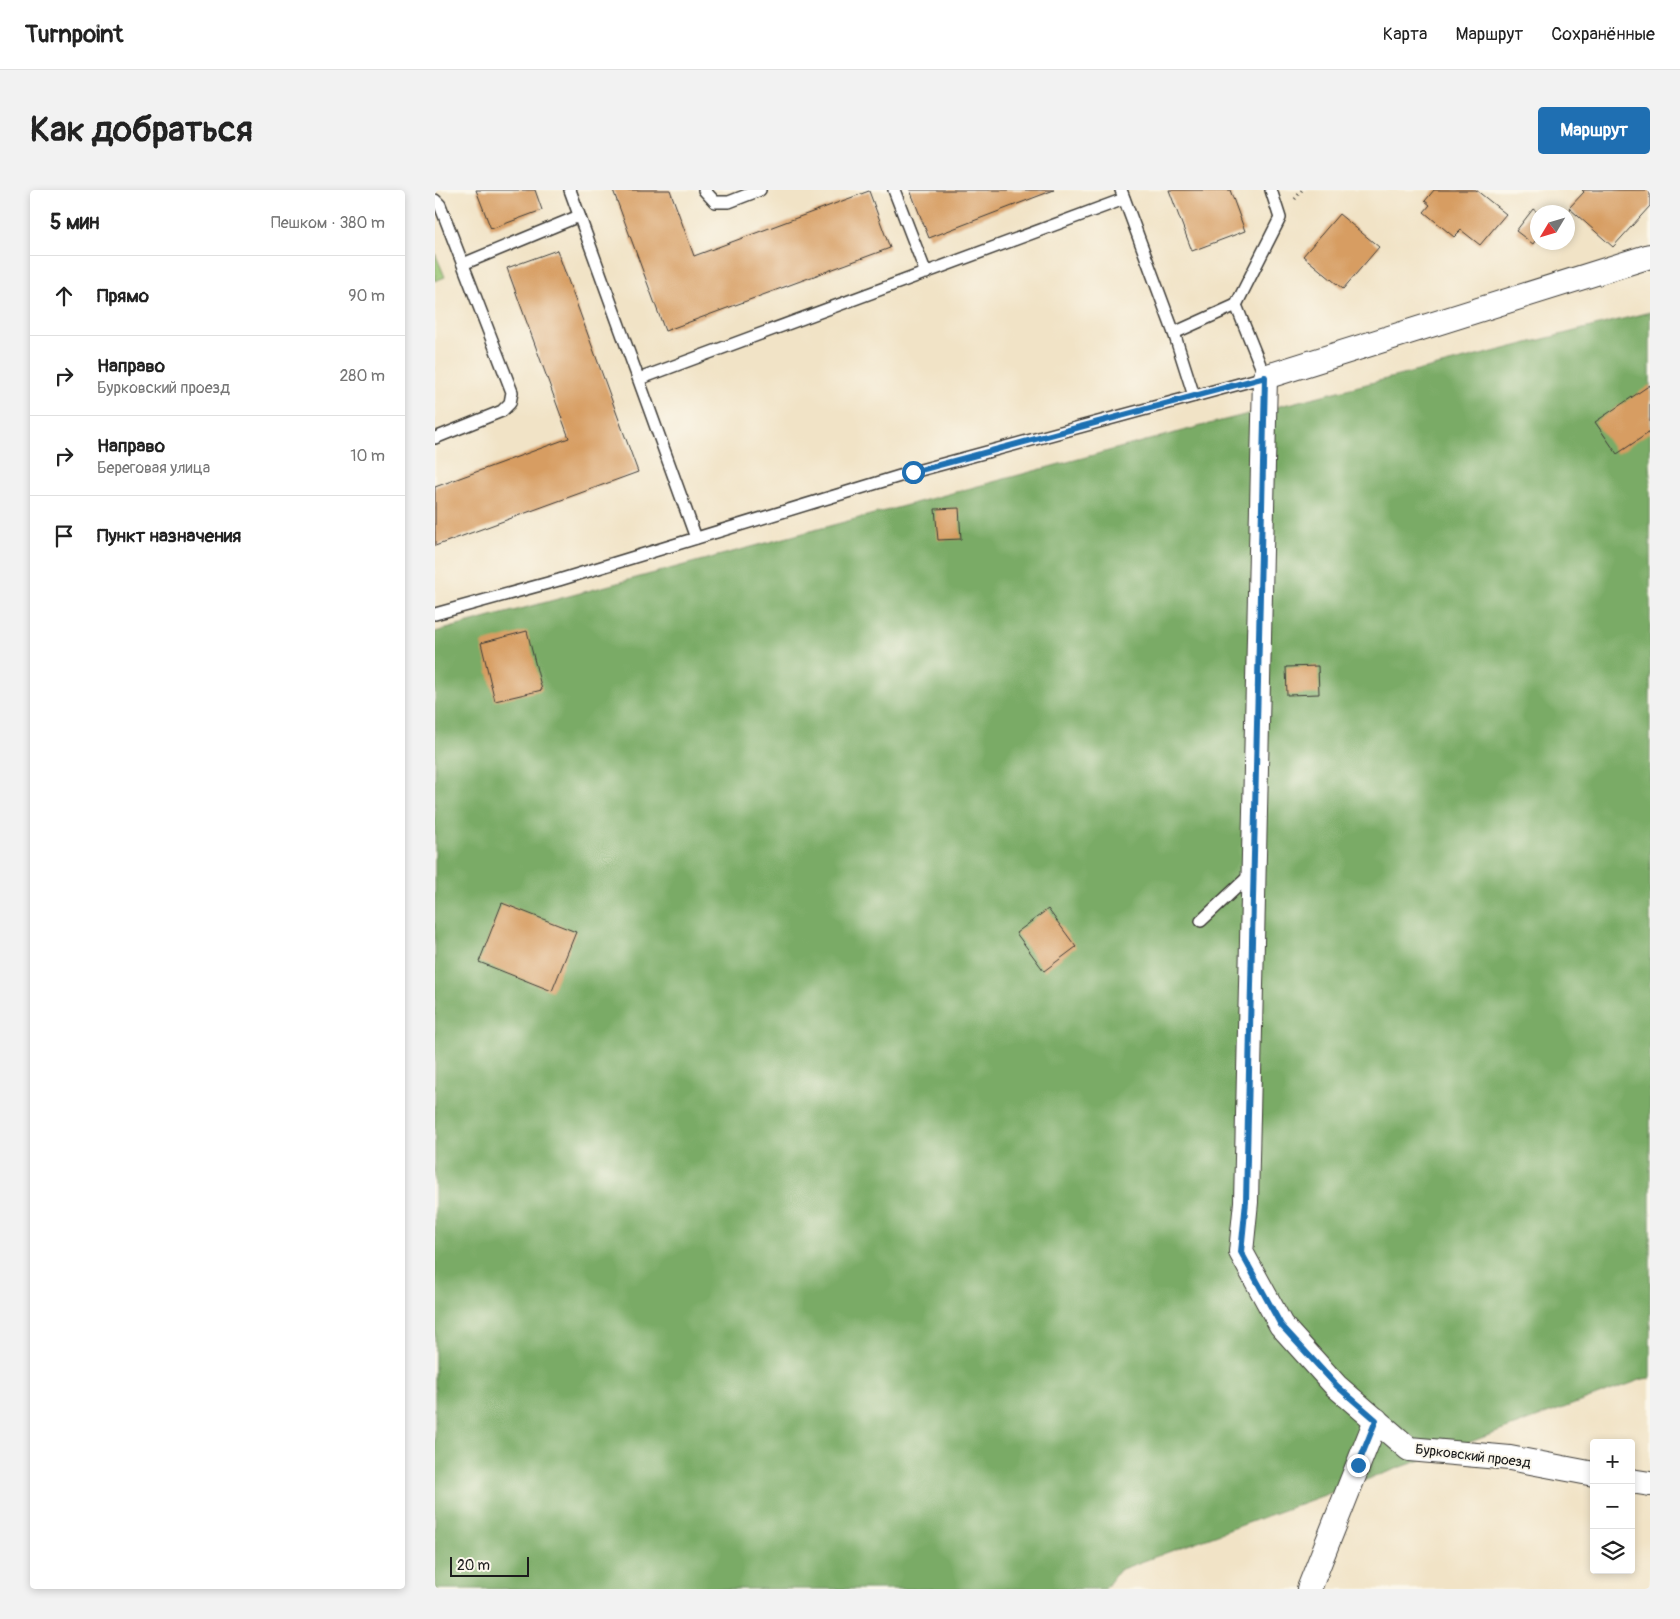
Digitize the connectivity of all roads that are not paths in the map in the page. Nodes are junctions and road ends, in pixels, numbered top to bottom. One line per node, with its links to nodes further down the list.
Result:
1 (570, 190): 8 (lane)
2 (704, 190): 3 (lane)
3 (760, 190)
4 (894, 190): 11 (lane)
5 (1271, 190): 12 (lane)
6 (1122, 195): 11 (lane); 13 (lane)
7 (435, 200): 10 (lane)
8 (579, 216): 10 (lane); 15 (lane)
9 (1650, 256): 14 (street)
10 (463, 264): 17 (lane)
11 (925, 273): 15 (lane)
12 (1236, 305): 13 (lane); 14 (lane)
13 (1173, 333): 16 (lane)
14 (1265, 377): 16 (lane); 20 (street, Бурковский проезд)
15 (639, 379): 18 (lane)
16 (1194, 396): 18 (lane)
17 (435, 438)
18 (696, 538): 19 (lane)
19 (435, 614)
20 (1254, 872): 21 (lane); 22 (street, Бурковский проезд)
21 (1201, 921)
22 (1376, 1420): 23 (street, Бурковский проезд); 26 (street)
23 (1590, 1473)
24 (1635, 1482): 25 (street)
25 (1650, 1484)
26 (1309, 1589)

